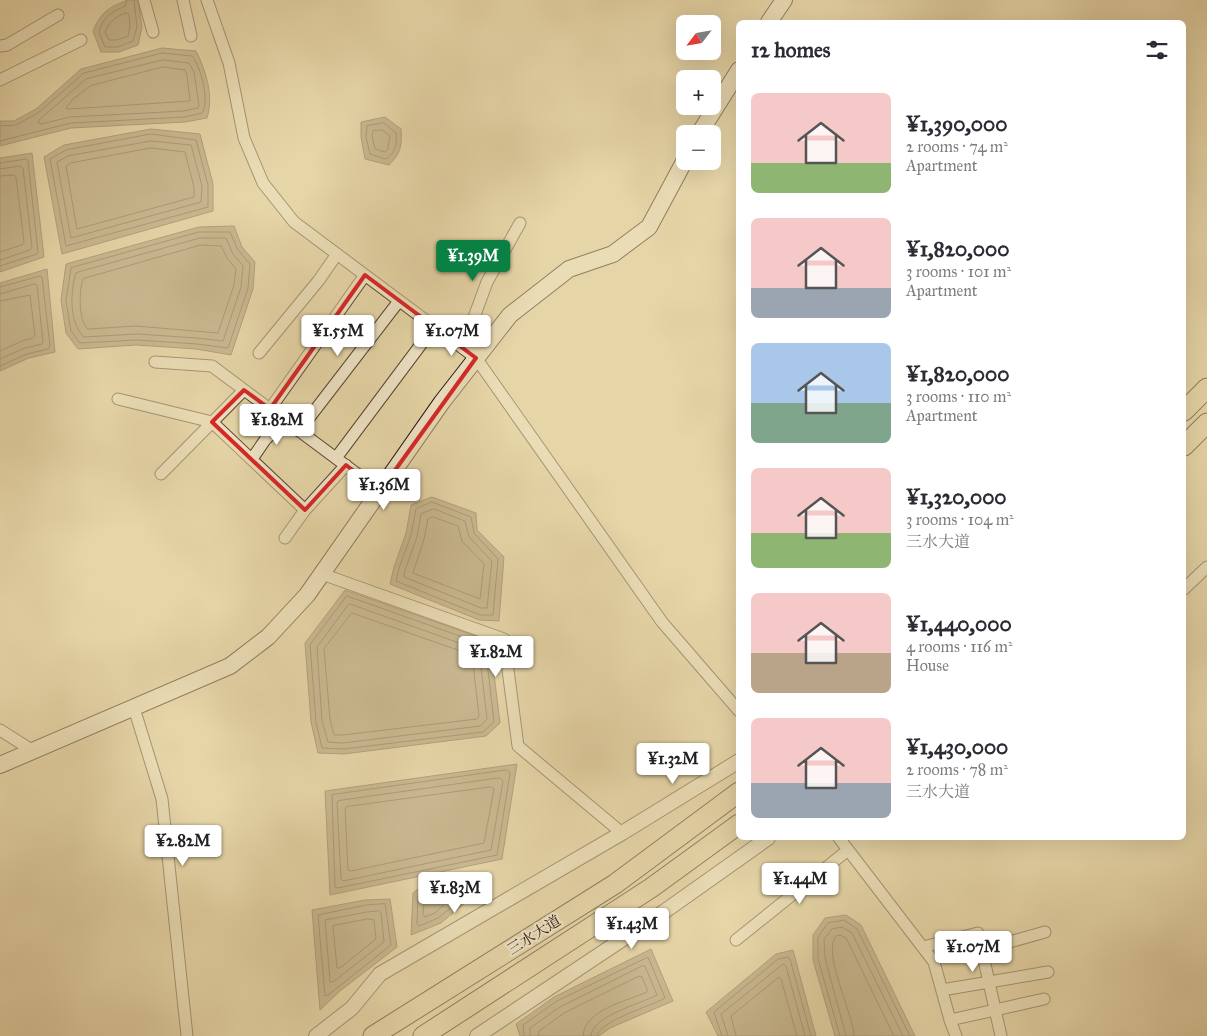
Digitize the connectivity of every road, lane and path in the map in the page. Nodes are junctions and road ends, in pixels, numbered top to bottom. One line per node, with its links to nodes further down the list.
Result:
1 (144, 0): 7 (street)
2 (182, 0): 8 (street)
3 (207, 0): 16 (street)
4 (784, 0): 6 (main road)
5 (58, 15): 10 (street)
6 (770, 20)
7 (153, 32)
8 (191, 36)
9 (81, 40): 12 (street)
10 (0, 46)
11 (736, 75): 13 (main road)
12 (0, 80)
13 (705, 125)
14 (680, 170): 21 (main road)
15 (520, 222): 21 (street)
16 (337, 254): 17 (street); 20 (street)
17 (365, 275): 18 (street); 26 (street)
18 (399, 300): 19 (street); 31 (street)
19 (434, 327): 21 (street); 34 (street)
20 (259, 353)
21 (473, 357): 36 (main road); 43 (street)
22 (155, 362): 24 (street)
23 (1207, 388): 27 (highway)
24 (244, 390): 26 (street); 29 (street)
25 (118, 399): 29 (street)
26 (270, 409): 28 (street)
27 (1186, 409)
28 (284, 420): 31 (street); 33 (street)
29 (212, 422): 33 (street); 35 (street)
30 (1207, 423): 32 (highway)
31 (299, 431): 34 (street)
32 (1186, 444)
33 (252, 459): 37 (street)
34 (341, 462): 36 (street); 37 (street)
35 (160, 474)
36 (380, 490): 40 (main road)
37 (305, 510): 38 (street)
38 (286, 538)
39 (1207, 567): 41 (street)
40 (322, 574): 42 (main road); 50 (street)
41 (1186, 587)
42 (134, 708): 45 (main road); 64 (street)
43 (736, 708)
44 (0, 730): 45 (street)
45 (33, 751): 47 (main road)
46 (736, 763): 50 (street)
47 (0, 765)
48 (736, 794): 66 (highway, 三水大道)
49 (736, 826): 67 (highway, 三水大道)
50 (622, 833): 65 (street)
51 (765, 840): 68 (street)
52 (840, 840): 53 (street)
53 (848, 850): 55 (street); 56 (street)
54 (1045, 932): 57 (street)
55 (736, 940)
56 (923, 948): 57 (street); 60 (street)
57 (981, 950): 59 (street)
58 (1048, 972): 59 (street)
59 (988, 981): 60 (street); 62 (street)
60 (942, 990): 63 (street)
61 (1044, 999): 62 (street)
62 (994, 1010): 63 (street); 70 (street)
63 (950, 1020): 69 (street)
64 (187, 1036)
65 (316, 1036)
66 (373, 1036)
67 (423, 1036)
68 (477, 1036)
69 (956, 1036)
70 (1000, 1036)

